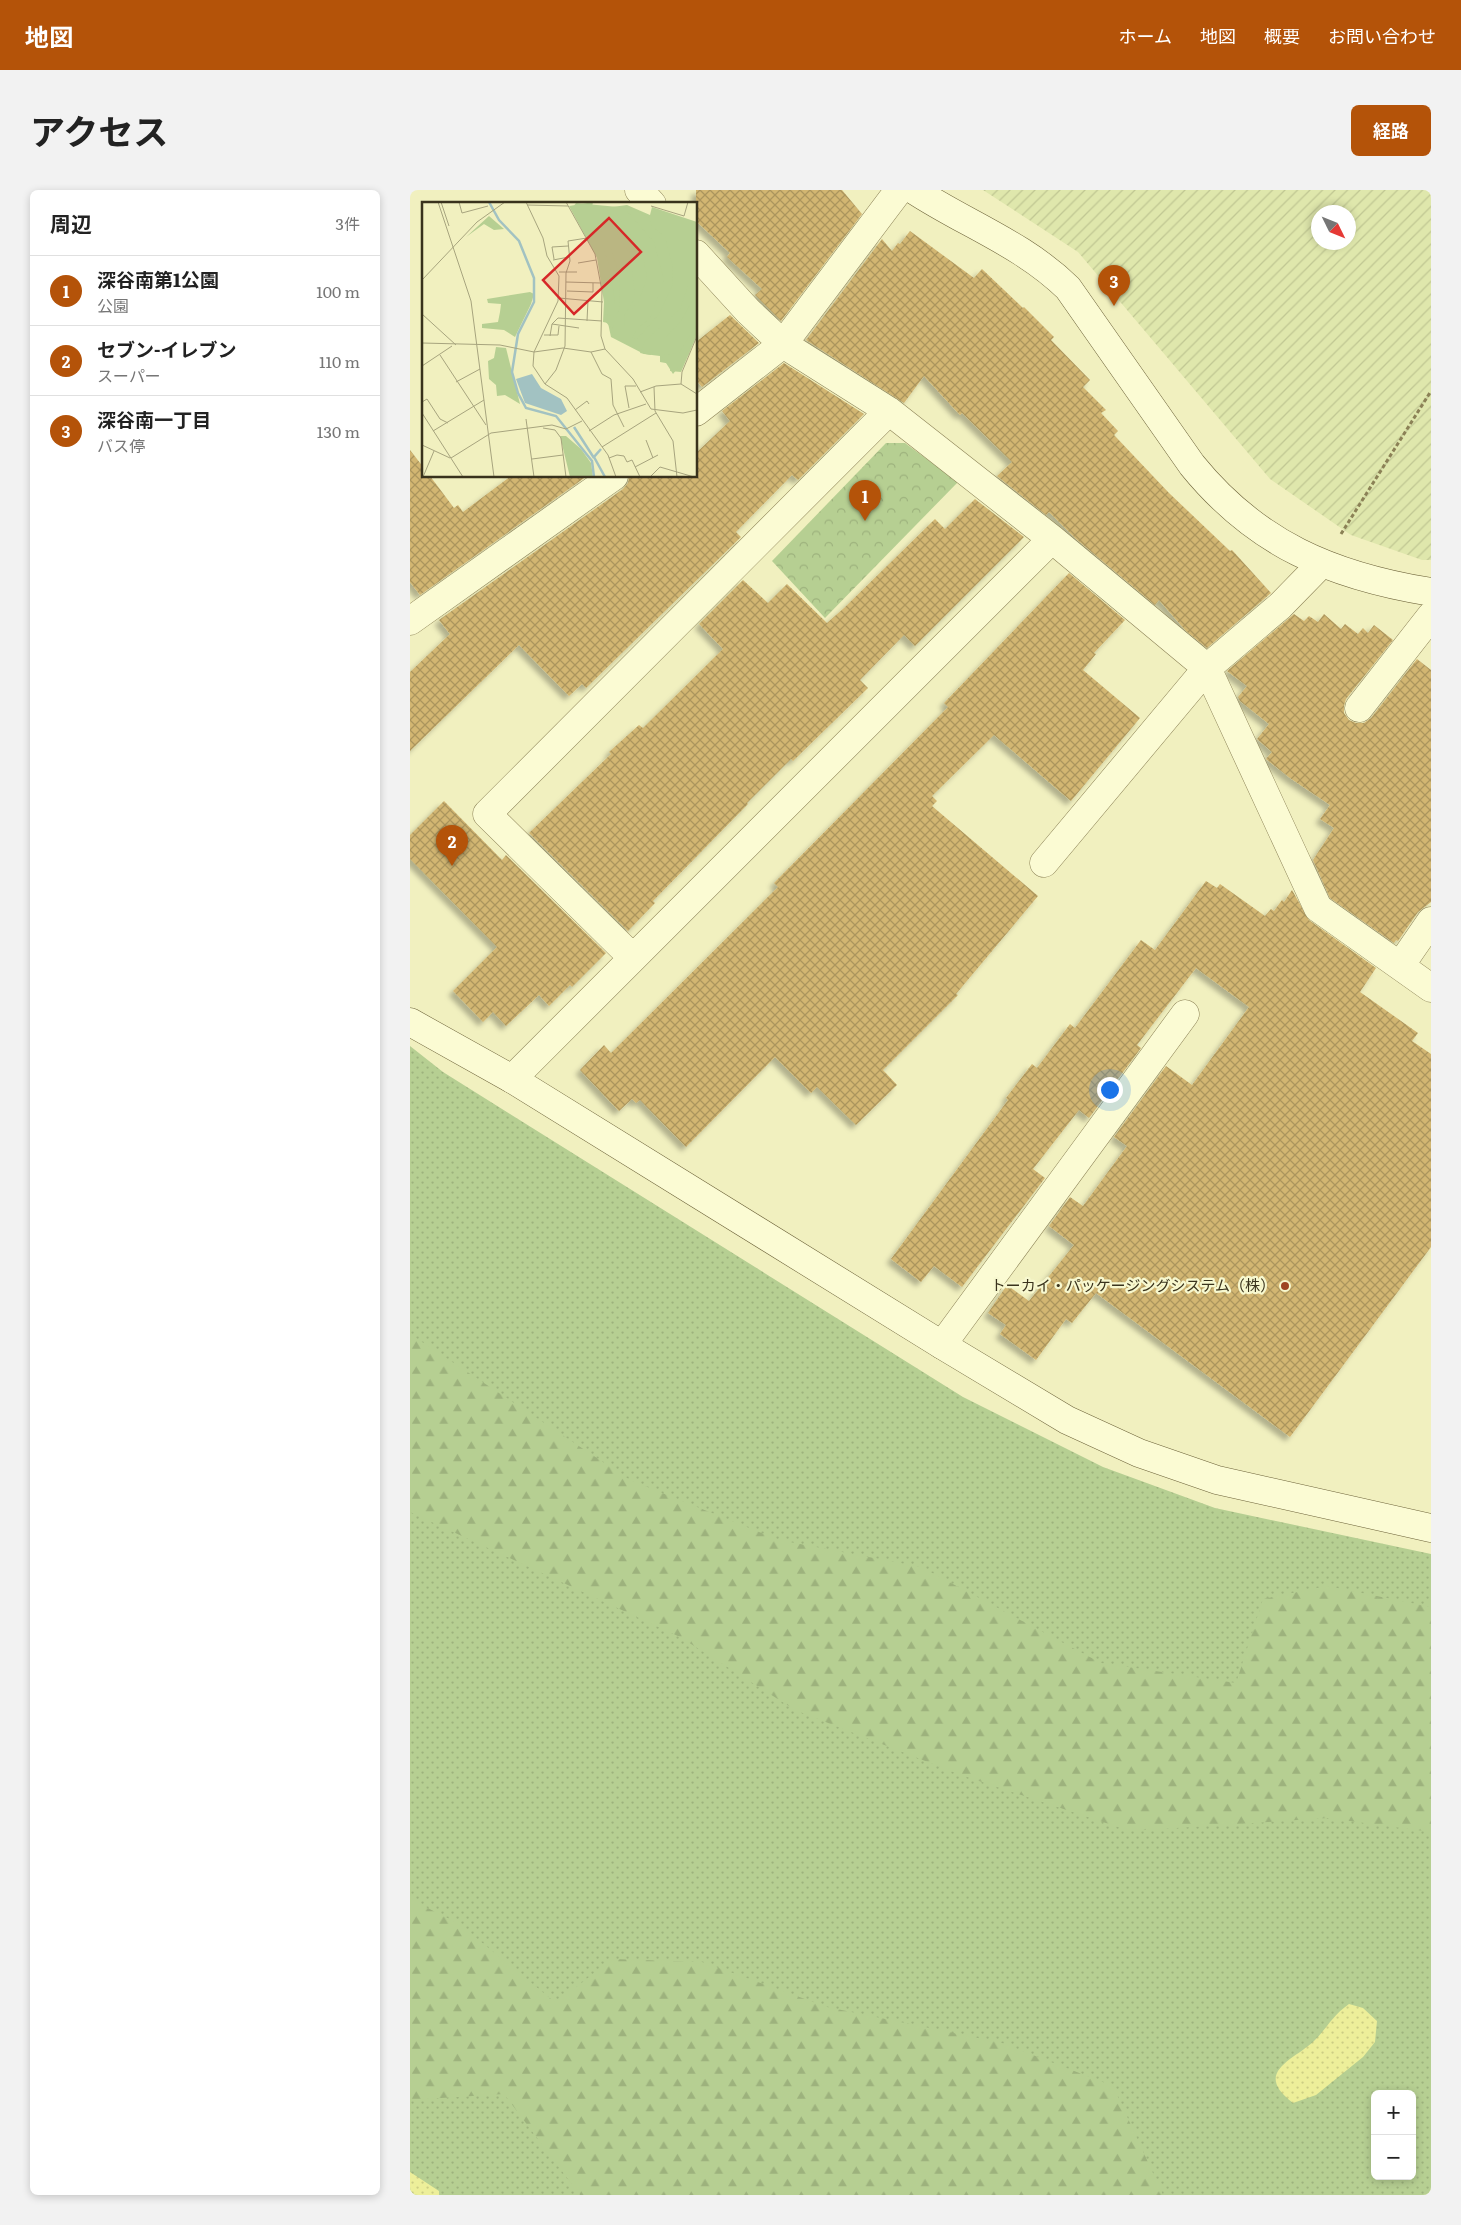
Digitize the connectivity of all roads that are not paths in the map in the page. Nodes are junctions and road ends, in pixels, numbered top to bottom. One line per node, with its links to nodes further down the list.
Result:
1 (639, 190): 4 (street)
2 (899, 190): 6 (street)
3 (914, 190): 11 (street)
4 (650, 202)
5 (698, 256): 6 (street)
6 (783, 344): 7 (street); 8 (street)
7 (698, 410)
8 (889, 411): 10 (street); 19 (street)
9 (611, 478): 13 (street)
10 (1052, 539): 15 (street); 19 (street)
11 (1321, 564): 12 (street); 15 (street)
12 (1431, 592)
13 (413, 613)
14 (1431, 616): 16 (street)
15 (1207, 668): 17 (street); 20 (street)
16 (1359, 708)
17 (1044, 863)
18 (1431, 921): 20 (street)
19 (633, 958): 24 (street)
20 (1400, 966): 21 (street)
21 (1431, 988)
22 (1185, 1014): 25 (street)
23 (410, 1022): 24 (street)
24 (512, 1079): 25 (street)
25 (942, 1345): 26 (street)
26 (1431, 1528)

